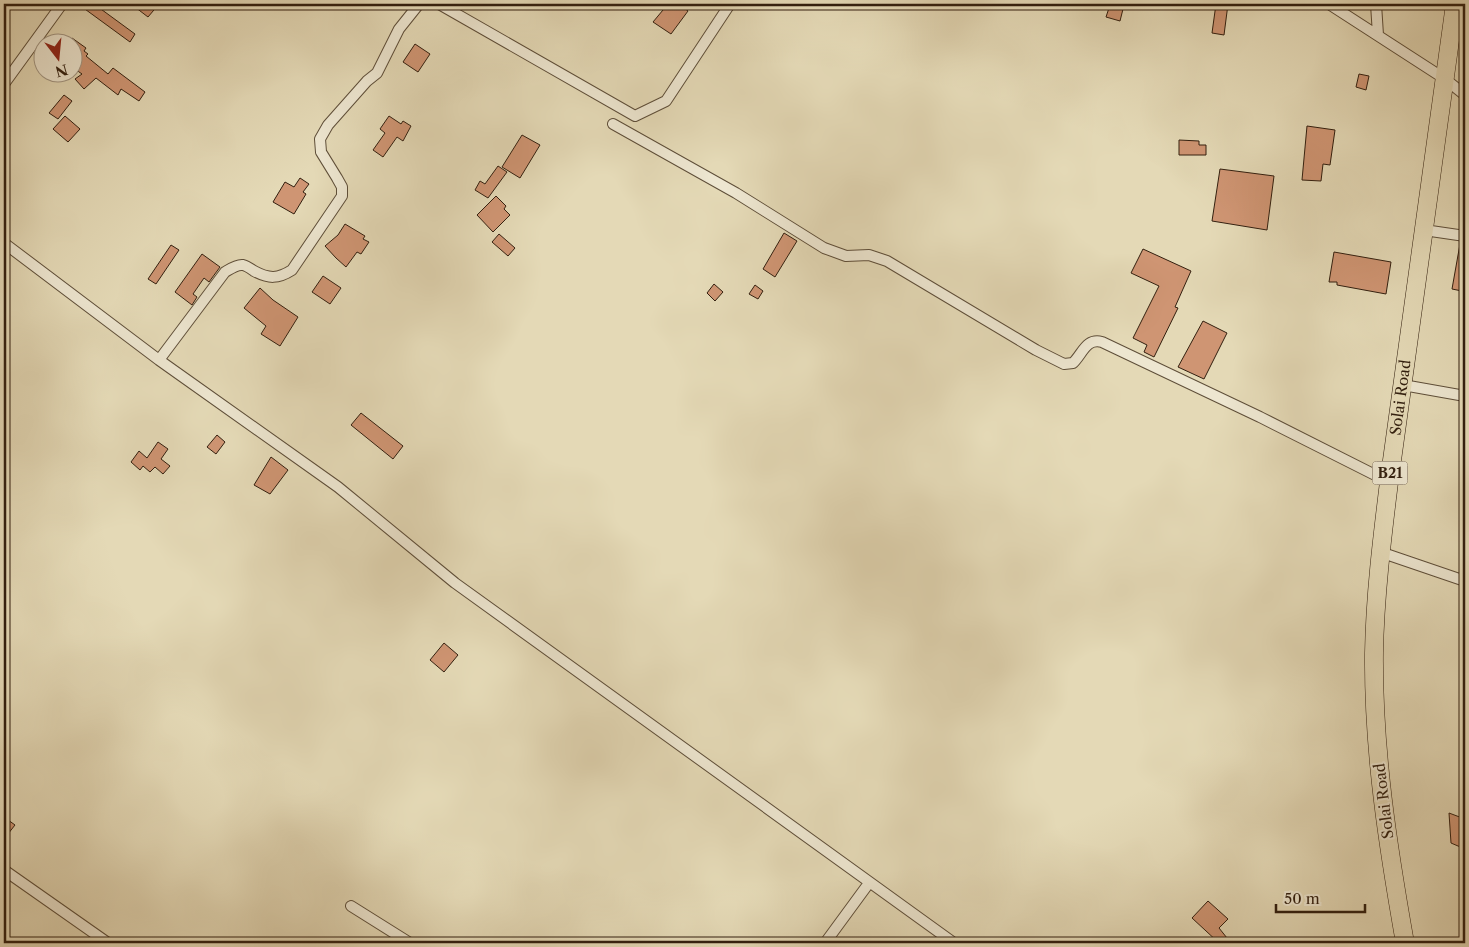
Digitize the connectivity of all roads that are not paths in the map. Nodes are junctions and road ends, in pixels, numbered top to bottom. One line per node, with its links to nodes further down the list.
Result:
1 (62, 4): 10 (street)
2 (419, 4): 16 (street)
3 (439, 4): 4 (street)
4 (730, 4)
5 (1329, 4): 8 (street)
6 (1376, 4): 8 (street)
7 (1455, 4): 9 (highway, Solai Road / B21)
8 (1378, 34): 9 (street)
9 (1445, 79): 11 (street); 13 (highway, Solai Road / B21)
10 (4, 84)
11 (1465, 95)
12 (613, 124): 19 (street)
13 (1424, 230): 14 (street); 17 (highway, Solai Road / B21)
14 (1465, 236)
15 (4, 243): 16 (street)
16 (159, 360): 23 (street)
17 (1403, 385): 18 (street); 19 (highway, Solai Road / B21)
18 (1465, 396)
19 (1389, 482): 20 (highway, Solai Road / B21)
20 (1380, 552): 21 (street); 29 (highway, Solai Road / B21)
21 (1465, 581)
22 (4, 870): 25 (street)
23 (869, 883): 27 (street); 28 (street)
24 (351, 906): 26 (street)
25 (108, 943)
26 (410, 943)
27 (825, 943)
28 (954, 943)
29 (1405, 943)

